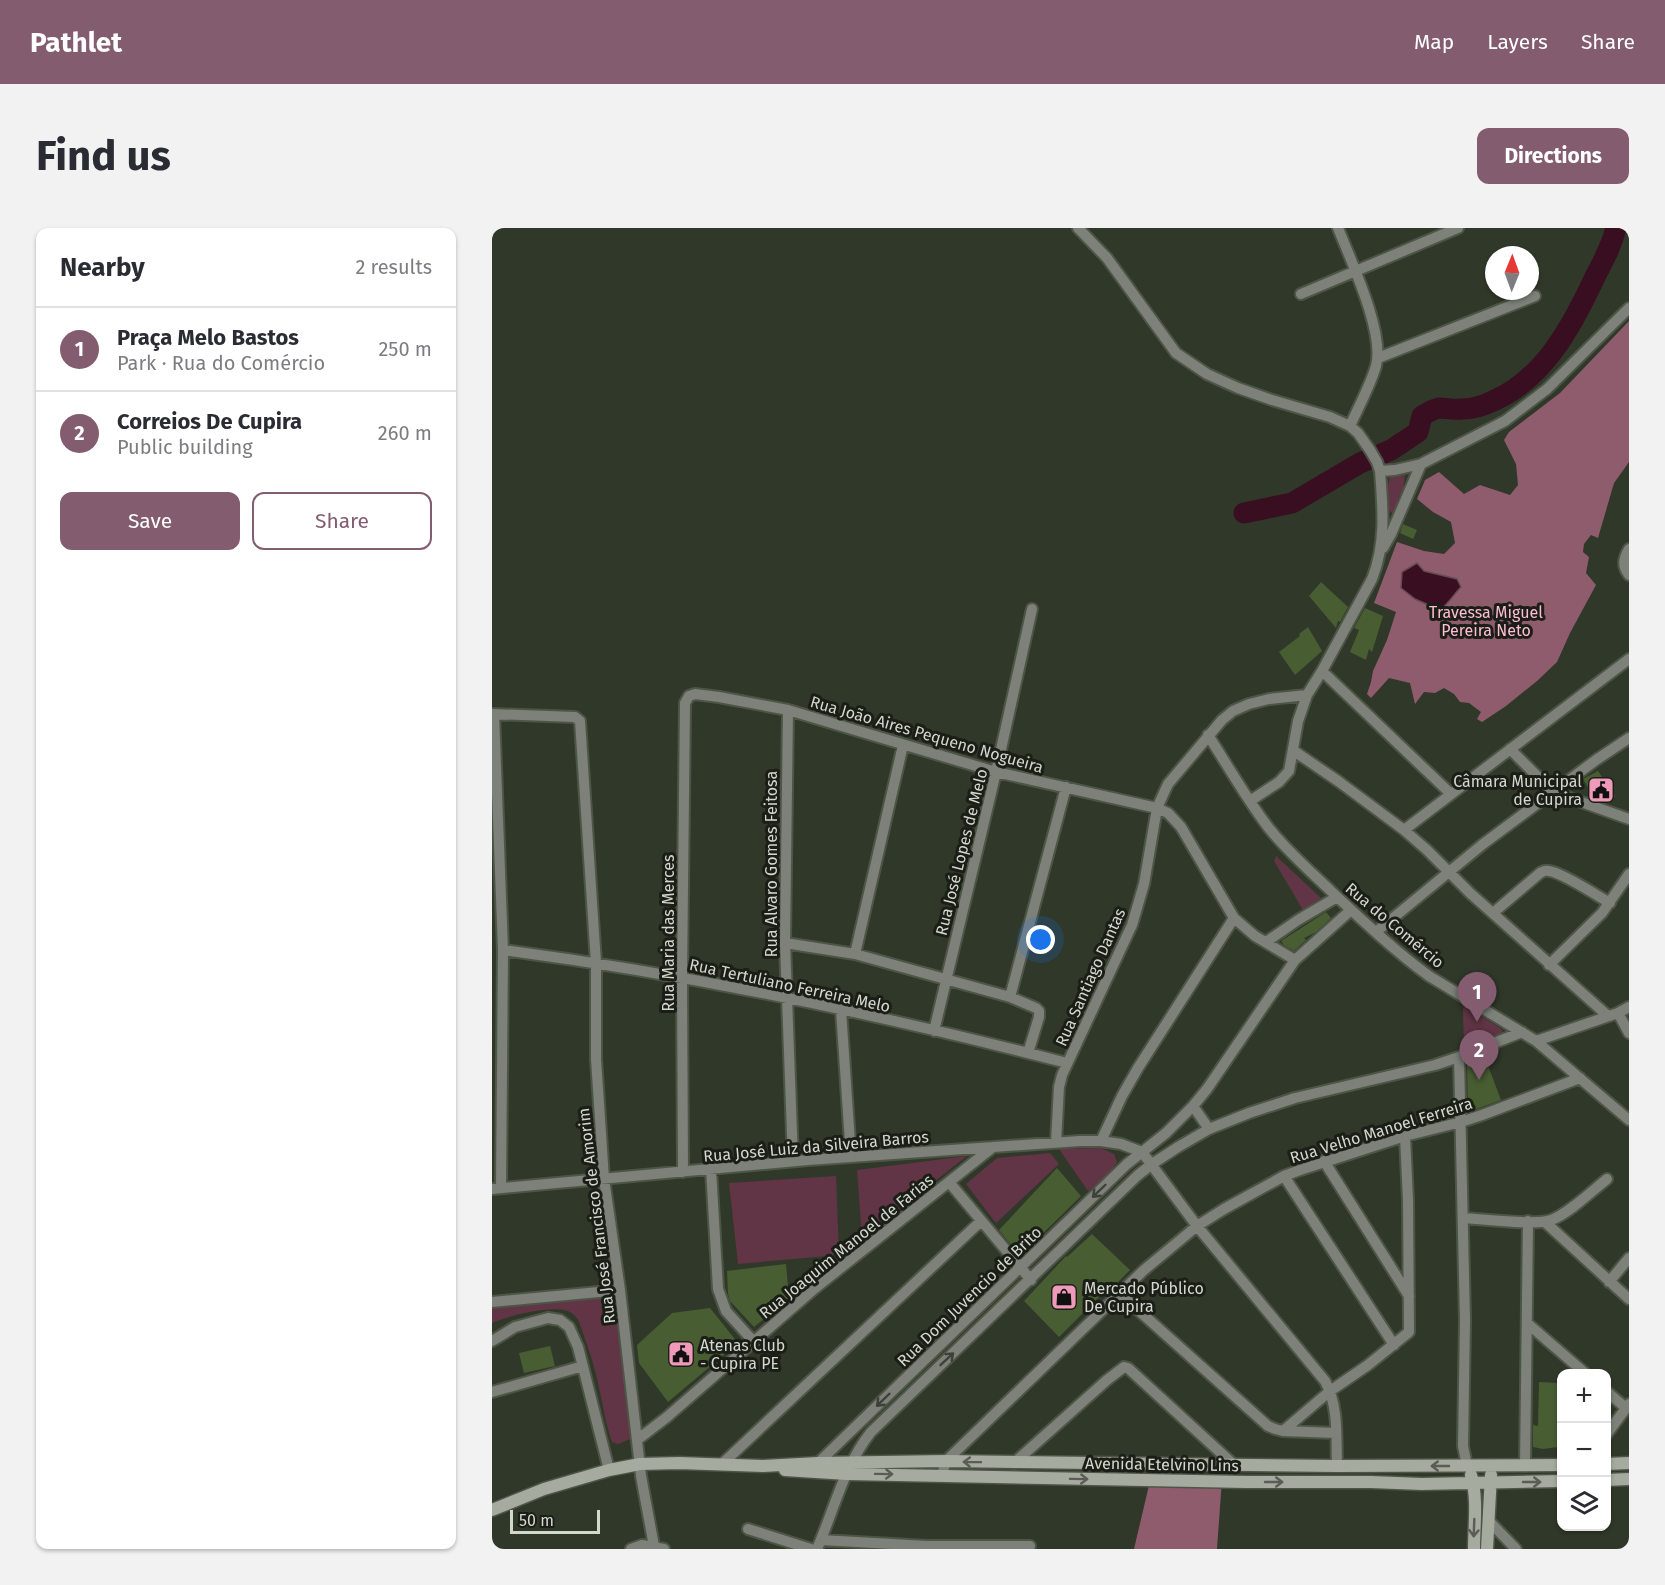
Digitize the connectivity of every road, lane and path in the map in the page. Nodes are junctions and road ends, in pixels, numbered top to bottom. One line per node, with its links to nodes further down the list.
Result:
1 (1078, 228): 5 (street)
2 (1088, 228): 5 (street)
3 (1338, 228): 6 (street)
4 (1458, 228): 6 (street)
5 (1107, 258): 11 (street)
6 (1355, 272): 7 (street); 10 (street)
7 (1301, 294)
8 (1525, 300): 10 (street)
9 (1629, 308): 12 (street)
10 (1377, 358): 11 (street)
11 (1354, 429): 13 (street)
12 (1422, 464): 13 (street); 15 (street)
13 (1379, 466): 15 (street)
14 (1629, 549): 16 (street)
15 (1381, 551): 19 (street)
16 (1628, 574)
17 (1032, 609): 29 (street, Rua José Lopes de Melo)
18 (1629, 659): 27 (street)
19 (1322, 671): 20 (street); 32 (street)
20 (1307, 695): 24 (street, Rua Santiago Dantas); 28 (street)
21 (689, 696): 22 (street, Rua João Aires Pequeno Nogueira); 52 (street, Rua Maria das Merces)
22 (788, 710): 26 (street, Rua João Aires Pequeno Nogueira); 46 (street, Rua Alvaro Gomes Feitosa)
23 (493, 714): 47 (street); 50 (street, Rua José Francisco de Amorim)
24 (1208, 735): 33 (street, Rua do Comércio); 34 (street, Rua Santiago Dantas)
25 (1629, 738): 31 (street)
26 (903, 745): 29 (street, Rua João Aires Pequeno Nogueira); 48 (street)
27 (1510, 749): 31 (street); 32 (street)
28 (1294, 751): 33 (street); 36 (street)
29 (996, 772): 30 (street, Rua João Aires Pequeno Nogueira); 53 (street, Rua José Lopes de Melo)
30 (1066, 787): 34 (street, Rua João Aires Pequeno Nogueira); 54 (street)
31 (1553, 792): 35 (street); 37 (street)
32 (1451, 794): 36 (street)
33 (1250, 801): 39 (street, Rua do Comércio)
34 (1157, 808): 43 (street); 65 (street, Rua Santiago Dantas)
35 (1628, 817)
36 (1404, 830): 37 (street)
37 (1451, 872): 42 (street); 44 (street)
38 (1629, 874): 40 (street)
39 (1337, 897): 41 (street, Rua do Comércio); 45 (street)
40 (1610, 903): 42 (street); 51 (street)
41 (1351, 910): 44 (street, Rua do Comércio); 49 (street, Rua Dom Juvencio de Brito)
42 (1493, 913): 51 (street)
43 (1234, 918): 45 (street); 72 (street)
44 (1376, 932): 60 (street, Rua do Comércio)
45 (1266, 942): 49 (street)
46 (785, 943): 48 (street); 55 (street, Rua Alvaro Gomes Feitosa)
47 (503, 950): 50 (street, Rua Tertuliano Ferreira Melo); 86 (street)
48 (855, 954): 53 (street)
49 (1295, 960): 67 (street, Rua Dom Juvencio de Brito)
50 (596, 963): 52 (street, Rua Tertuliano Ferreira Melo); 83 (street, Rua José Francisco de Amorim)
51 (1549, 965): 58 (street)
52 (682, 978): 55 (street, Rua Tertuliano Ferreira Melo); 81 (street, Rua Maria das Merces)
53 (946, 979): 54 (street); 59 (street, Rua José Lopes de Melo)
54 (1010, 996): 63 (street)
55 (787, 997): 57 (street, Rua Tertuliano Ferreira Melo); 77 (street, Rua Alvaro Gomes Feitosa)
56 (1629, 1007): 58 (street)
57 (841, 1010): 59 (street, Rua Tertuliano Ferreira Melo); 76 (street)
58 (1613, 1014): 61 (street); 62 (street)
59 (934, 1031): 63 (street, Rua Tertuliano Ferreira Melo)
60 (1522, 1032): 62 (street, Rua do Comércio); 64 (street, Rua Dom Juvencio de Brito)
61 (1629, 1033)
62 (1536, 1041): 66 (street, Rua do Comércio)
63 (1028, 1053): 65 (street, Rua Tertuliano Ferreira Melo)
64 (1459, 1057): 69 (street); 70 (street, Rua Dom Juvencio de Brito)
65 (1067, 1063): 73 (street, Rua Santiago Dantas)
66 (1580, 1078): 68 (street, Rua do Comércio); 69 (street, Rua Velho Manoel Ferreira)
67 (1193, 1106): 70 (street); 75 (street, Rua Dom Juvencio de Brito)
68 (1629, 1120)
69 (1461, 1122): 71 (street, Rua Velho Manoel Ferreira); 87 (street)
70 (1209, 1129): 79 (street, Rua Dom Juvencio de Brito)
71 (1405, 1136): 78 (street, Rua Velho Manoel Ferreira); 98 (street)
72 (1101, 1141): 73 (street, Rua José Luiz da Silveira Barros); 75 (street, Rua José Luiz da Silveira Barros)
73 (1056, 1142): 74 (street, Rua José Luiz da Silveira Barros)
74 (993, 1147): 76 (street, Rua José Luiz da Silveira Barros); 85 (street, Rua Joaquim Manoel de Farias)
75 (1142, 1152): 79 (street); 93 (street, Rua Dom Juvencio de Brito, one-way to 93)
76 (851, 1157): 77 (street, Rua José Luiz da Silveira Barros)
77 (794, 1161): 80 (street, Rua José Luiz da Silveira Barros)
78 (1324, 1161): 82 (street, Rua Velho Manoel Ferreira); 98 (street)
79 (1152, 1164): 91 (street); 94 (street, Rua Dom Juvencio de Brito)
80 (711, 1169): 81 (street, Rua José Luiz da Silveira Barros); 103 (street)
81 (683, 1172): 83 (street, Rua José Luiz da Silveira Barros)
82 (1284, 1176): 91 (street, Rua Velho Manoel Ferreira); 104 (street)
83 (604, 1179): 86 (street, Rua José Luiz da Silveira Barros); 96 (street, Rua José Francisco de Amorim)
84 (1607, 1179): 90 (street)
85 (949, 1182): 88 (street); 103 (street, Rua Joaquim Manoel de Farias)
86 (496, 1189)
87 (1463, 1218): 89 (street); 128 (street)
88 (981, 1221): 93 (street); 120 (street)
89 (1528, 1221): 90 (street); 101 (street)
90 (1545, 1222): 95 (street)
91 (1197, 1226): 97 (street, Rua Velho Manoel Ferreira); 107 (street)
92 (1629, 1258): 95 (street)
93 (1020, 1267): 94 (street); 116 (street, Rua Dom Juvencio de Brito, one-way to 116)
94 (1031, 1280): 131 (street, Rua Dom Juvencio de Brito, one-way to 94)
95 (1610, 1282): 99 (street)
96 (620, 1290): 100 (street); 114 (street, Rua José Francisco de Amorim)
97 (1119, 1293): 112 (street); 115 (street, Rua Velho Manoel Ferreira)
98 (1409, 1296): 104 (street)
99 (1629, 1299)
100 (492, 1302)
101 (1527, 1323): 106 (street); 130 (street)
102 (492, 1341): 105 (street)
103 (754, 1342): 114 (street, Rua Joaquim Manoel de Farias)
104 (1394, 1345): 107 (street)
105 (582, 1366): 108 (street); 132 (street)
106 (1580, 1369)
107 (1330, 1391): 112 (street); 113 (street)
108 (492, 1392)
109 (1611, 1394): 110 (street)
110 (1628, 1406): 111 (street)
111 (1611, 1428)
112 (1283, 1431): 113 (street)
113 (1336, 1433): 126 (street)
114 (637, 1440): 119 (street, Rua José Francisco de Amorim)
115 (946, 1461): 117 (main road, Avenida Etelvino Lins, one-way to 115); 131 (main road, Avenida Etelvino Lins); 133 (street, Rua Velho Manoel Ferreira)
116 (818, 1462): 125 (main road, Avenida Etelvino Lins); 131 (main road, Avenida Etelvino Lins)
117 (1014, 1463): 121 (main road, Avenida Etelvino Lins); 122 (street)
118 (1629, 1463): 123 (main road)
119 (640, 1464): 120 (main road, Avenida Etelvino Lins); 132 (main road, Avenida Etelvino Lins); 146 (street, Rua José Francisco de Amorim)
120 (722, 1464): 125 (main road, Avenida Etelvino Lins)
121 (1171, 1464): 122 (main road, Avenida Etelvino Lins); 136 (main road)
122 (1233, 1464): 126 (main road, Avenida Etelvino Lins)
123 (1611, 1464)
124 (1557, 1465): 130 (main road, Avenida Etelvino Lins)
125 (763, 1466): 131 (main road, Avenida Etelvino Lins)
126 (1337, 1466): 127 (main road, Avenida Etelvino Lins)
127 (1371, 1466): 128 (main road, Avenida Etelvino Lins, one-way to 127); 138 (main road)
128 (1467, 1466): 129 (main road, Avenida Etelvino Lins); 139 (main road)
129 (1491, 1466): 130 (main road, Avenida Etelvino Lins); 140 (main road)
130 (1525, 1466)
131 (849, 1468): 133 (main road, Avenida Etelvino Lins, one-way to 133); 144 (street, Rua Dom Juvencio de Brito)
132 (609, 1470): 141 (main road, Avenida Etelvino Lins)
133 (942, 1475): 136 (main road, Avenida Etelvino Lins, one-way to 136)
134 (1629, 1479): 135 (main road)
135 (1611, 1480)
136 (1171, 1481): 138 (main road, Avenida Etelvino Lins, one-way to 138)
137 (1557, 1481): 140 (main road, Avenida Etelvino Lins, one-way to 137)
138 (1371, 1482): 139 (main road, Avenida Etelvino Lins)
139 (1473, 1482): 140 (main road, Avenida Etelvino Lins); 150 (main road, one-way to 150)
140 (1490, 1482): 142 (main road)
141 (492, 1510)
142 (1489, 1521): 151 (main road); 152 (street)
143 (748, 1529): 149 (street)
144 (819, 1545): 147 (street)
145 (1030, 1546): 147 (street)
146 (659, 1548): 148 (street)
147 (927, 1548)
148 (631, 1549)
149 (811, 1549)
150 (1474, 1549)
151 (1487, 1549)
152 (1516, 1549)

